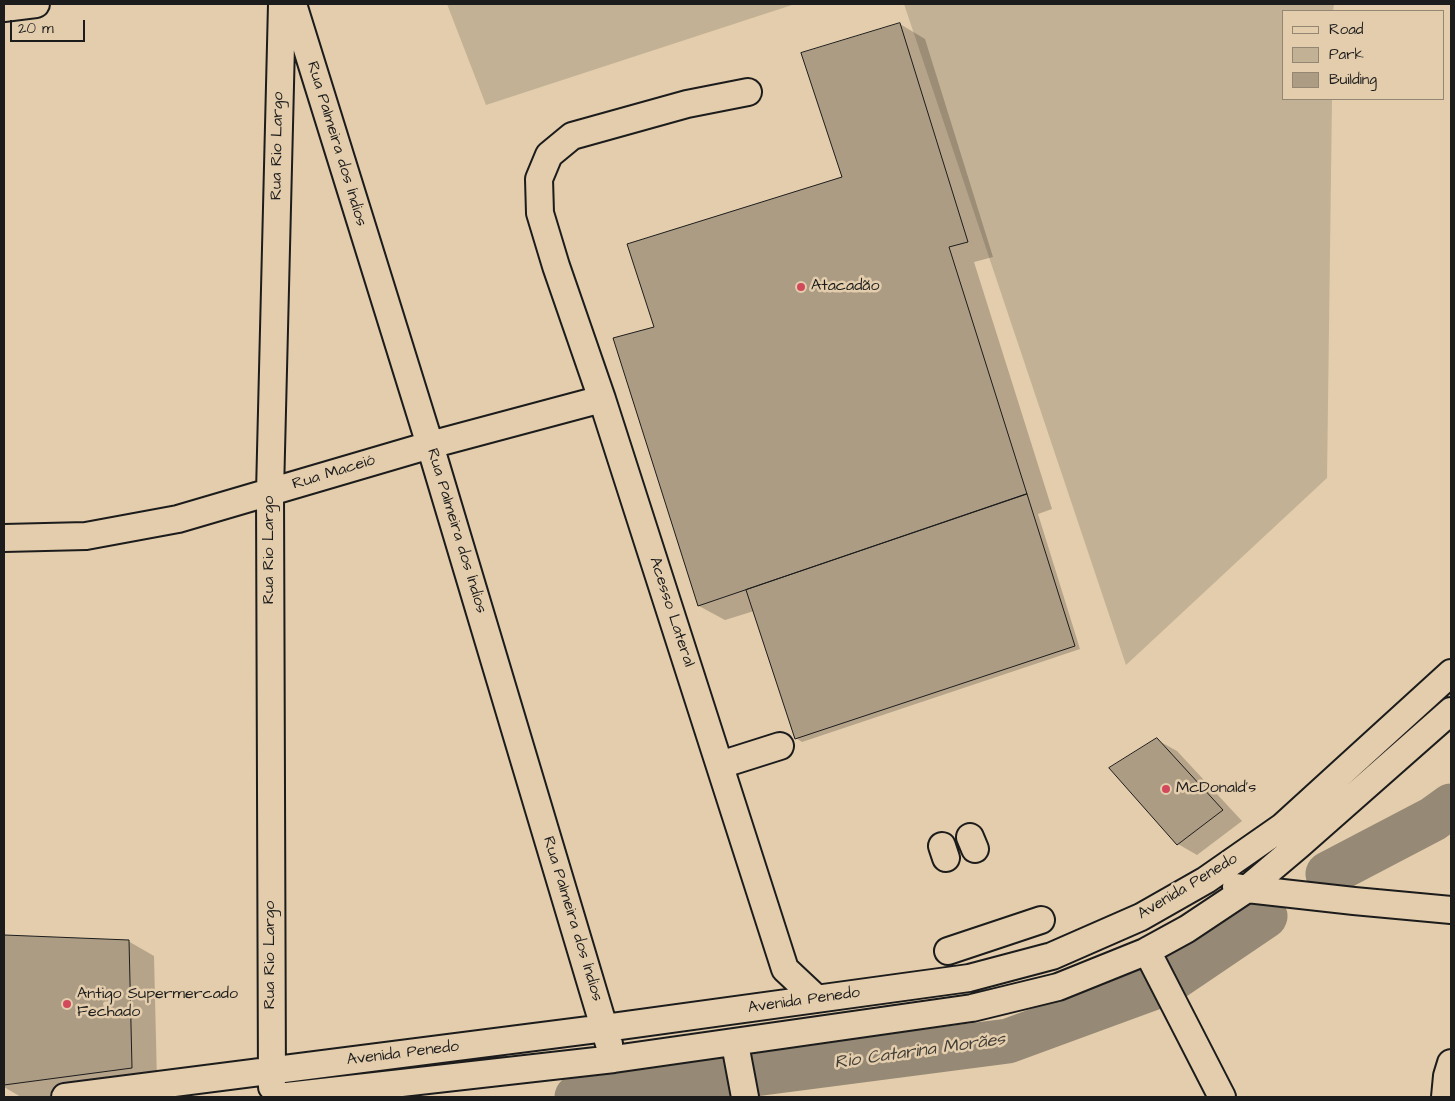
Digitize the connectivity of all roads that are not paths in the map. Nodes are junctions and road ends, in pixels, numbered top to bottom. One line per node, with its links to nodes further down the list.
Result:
1 (36, 4): 4 (street)
2 (282, 4): 8 (street, Rua Rio Largo)
3 (293, 4): 7 (street, Rua Palmeira dos Índios)
4 (4, 8)
5 (748, 92): 6 (street, Acesso Lateral)
6 (602, 399): 7 (street, Rua Maceió); 13 (street, Acesso Lateral)
7 (430, 444): 8 (street, Rua Maceió); 21 (street, Rua Palmeira dos Índios)
8 (270, 492): 9 (street, Rua Maceió); 25 (street, Rua Rio Largo)
9 (4, 538)
10 (1451, 673): 14 (street, Avenida Penedo)
11 (1451, 711): 15 (street, Avenida Penedo)
12 (780, 746): 13 (street)
13 (720, 765): 20 (street, Acesso Lateral)
14 (1206, 880): 15 (street); 20 (street, Avenida Penedo)
15 (1259, 890): 16 (street); 19 (street, Avenida Penedo)
16 (1451, 910)
17 (1041, 920): 18 (street)
18 (948, 951)
19 (1147, 951): 23 (street, Avenida Penedo); 30 (street)
20 (817, 999): 21 (street, Avenida Penedo)
21 (605, 1028): 23 (street, Rua Palmeira dos Índios); 25 (street, Avenida Penedo)
22 (734, 1044): 29 (street)
23 (614, 1059): 28 (street, Avenida Penedo)
24 (1451, 1063): 31 (street)
25 (271, 1070): 26 (street, Avenida Penedo); 27 (street, Rua Rio Largo)
26 (65, 1097)
27 (272, 1097)
28 (278, 1097)
29 (745, 1097)
30 (1222, 1097)
31 (1445, 1097)

